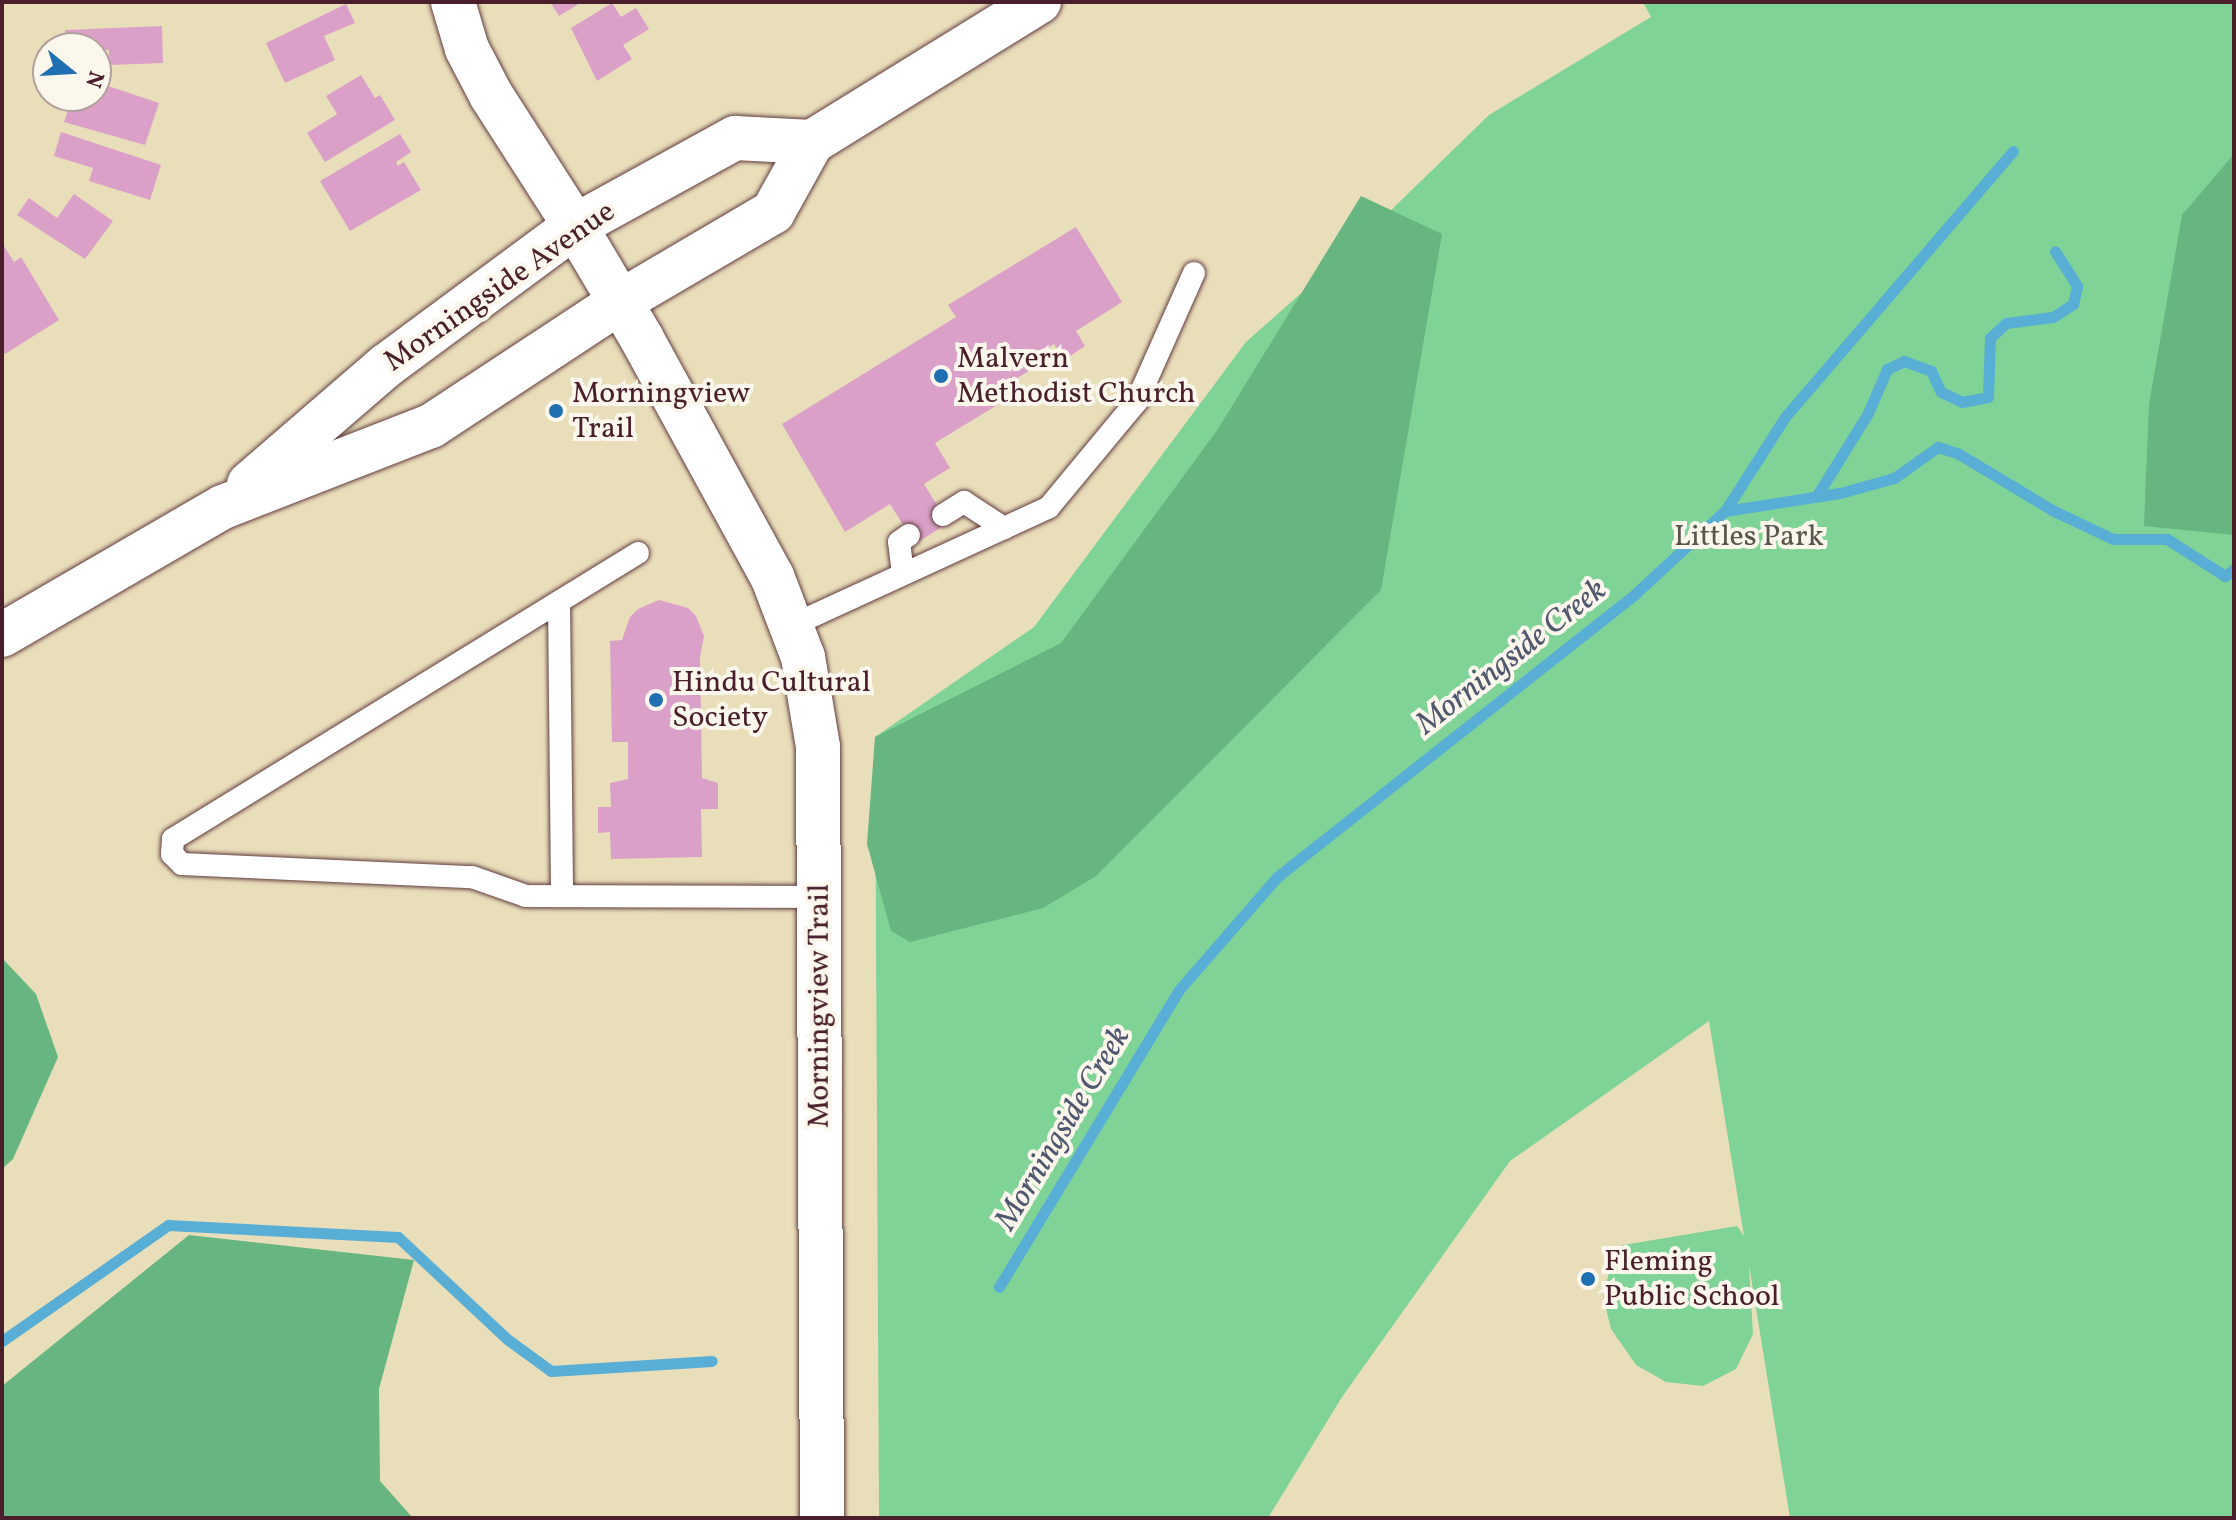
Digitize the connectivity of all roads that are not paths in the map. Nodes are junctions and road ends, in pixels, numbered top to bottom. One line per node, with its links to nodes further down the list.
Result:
1 (453, 2): 4 (main road, Morningview Trail)
2 (1039, 2): 3 (main road, Morningside Avenue)
3 (812, 142): 4 (main road, Morningside Avenue); 6 (main road, Morningside Avenue)
4 (575, 226): 6 (main road, Morningview Trail); 7 (main road, Morningside Avenue)
5 (1194, 273): 9 (lane)
6 (618, 303): 7 (main road, Morningside Avenue); 14 (main road, Morningview Trail)
7 (223, 507): 15 (main road, Morningside Avenue)
8 (943, 515): 9 (lane)
9 (1004, 528): 12 (lane)
10 (909, 535): 12 (lane)
11 (638, 553): 13 (lane)
12 (903, 574): 14 (lane)
13 (559, 602): 16 (lane); 16 (lane)
14 (793, 625): 17 (main road, Morningview Trail)
15 (2, 635)
16 (562, 896): 17 (lane)
17 (819, 897): 18 (main road, Morningview Trail)
18 (822, 1518)

